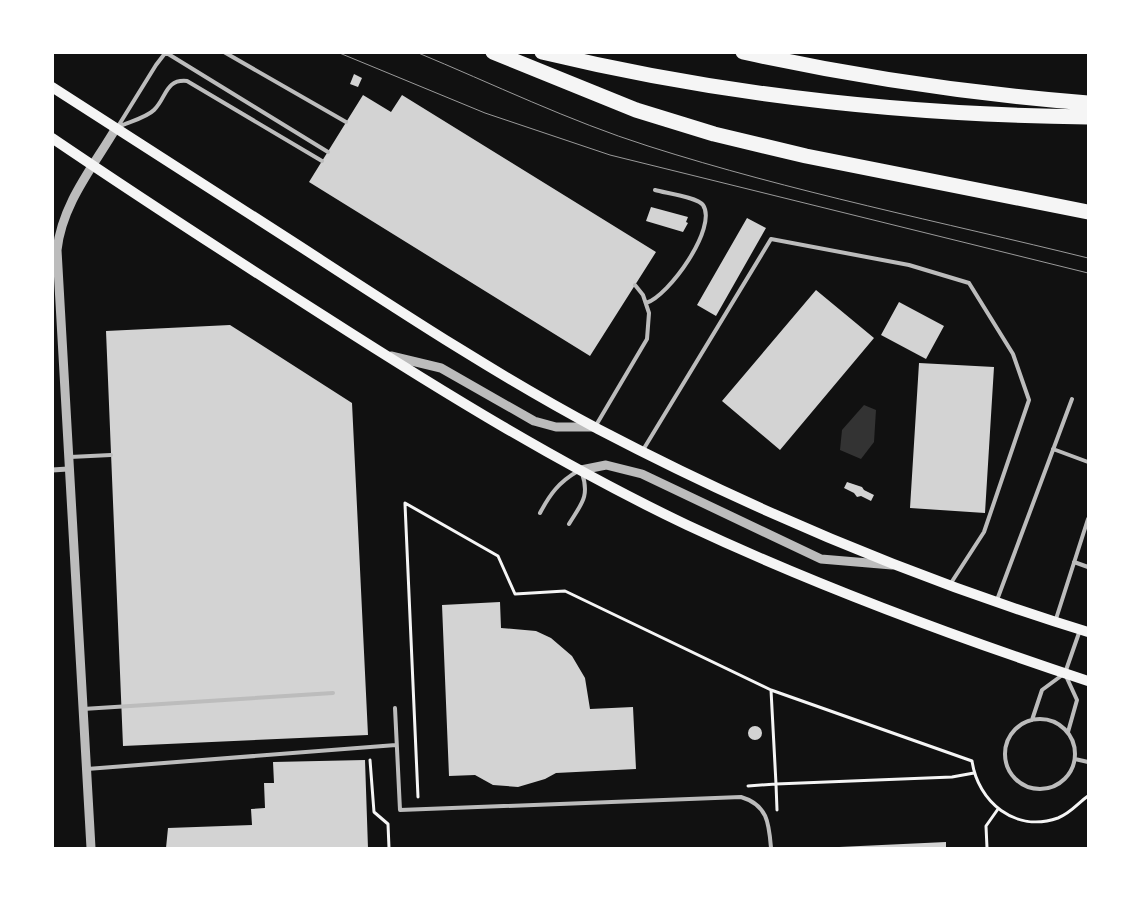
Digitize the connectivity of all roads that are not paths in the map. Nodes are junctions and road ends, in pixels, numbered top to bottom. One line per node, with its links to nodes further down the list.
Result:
1 (224, 52): 9 (lane)
2 (493, 52): 16 (highway)
3 (542, 52): 8 (highway)
4 (743, 52): 7 (highway)
5 (166, 53): 10 (lane); 12 (lane)
6 (52, 87): 10 (main road)
7 (1088, 103)
8 (1088, 117)
9 (346, 122)
10 (116, 128): 13 (lane); 14 (street); 21 (main road)
11 (52, 138): 14 (main road)
12 (328, 152)
13 (322, 161)
14 (93, 166): 19 (main road); 25 (street)
15 (655, 190): 18 (lane)
16 (1088, 212)
17 (635, 285): 18 (lane)
18 (646, 303): 21 (lane)
19 (386, 355): 21 (street); 29 (main road)
20 (1072, 399): 22 (lane)
21 (596, 427): 23 (main road)
22 (1053, 449): 26 (lane); 37 (lane)
23 (642, 452): 34 (main road); 36 (lane)
24 (111, 455): 25 (lane)
25 (68, 457): 27 (street)
26 (1088, 462)
27 (68, 469): 28 (street); 44 (street)
28 (52, 470)
29 (581, 470): 30 (lane); 32 (lane); 34 (street); 40 (main road)
30 (540, 513)
31 (1088, 519): 33 (lane)
32 (569, 524)
33 (1074, 562): 35 (lane); 38 (lane)
34 (897, 565): 36 (main road)
35 (1088, 567)
36 (949, 585): 37 (main road)
37 (996, 602): 38 (main road)
38 (1055, 622): 39 (main road)
39 (1084, 631): 40 (lane)
40 (1065, 674): 41 (main road); 45 (lane); 46 (lane)
41 (1088, 681)
42 (332, 693): 44 (lane)
43 (395, 708): 47 (lane)
44 (83, 709): 50 (street)
45 (1032, 720): 46 (lane); 48 (lane)
46 (1068, 732): 48 (lane)
47 (396, 744): 50 (lane); 52 (lane)
48 (1075, 759): 49 (lane)
49 (1088, 762)
50 (87, 769): 51 (street)
51 (91, 848)
52 (771, 848)

